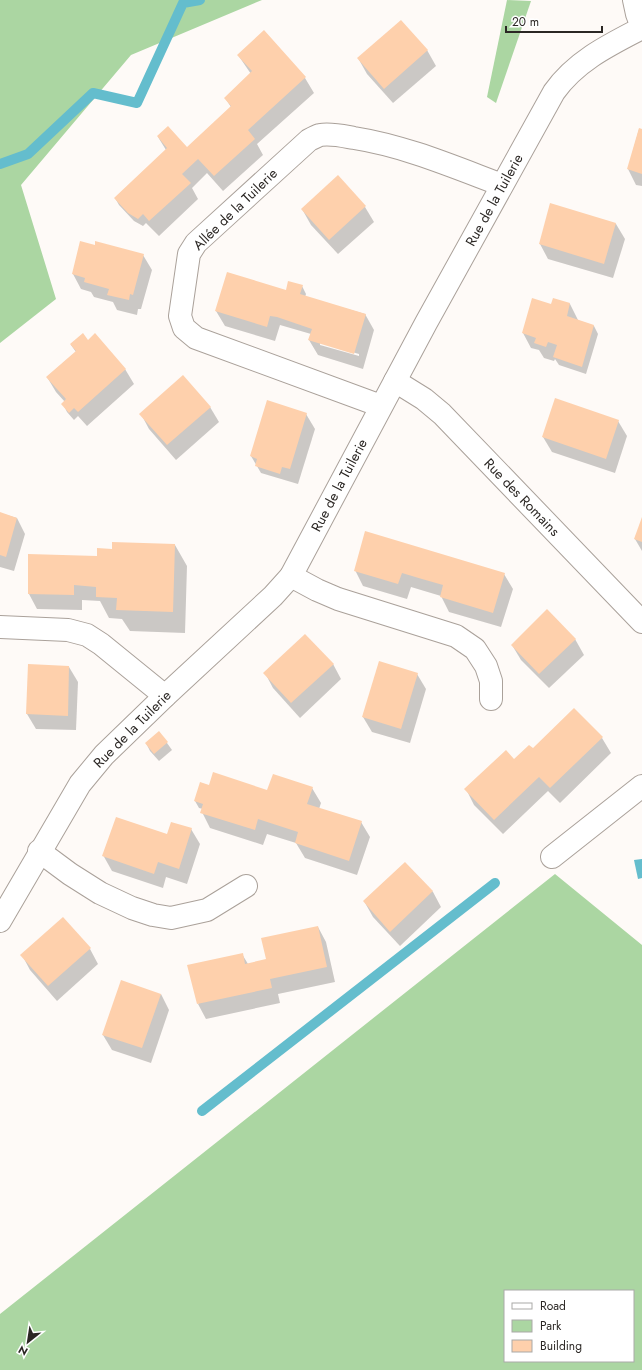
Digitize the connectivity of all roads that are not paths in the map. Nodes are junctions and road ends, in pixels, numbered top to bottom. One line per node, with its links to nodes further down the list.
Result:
1 (634, 0): 2 (street)
2 (642, 27): 3 (street, Rue de la Tuilerie)
3 (502, 185): 4 (street, Rue de la Tuilerie); 5 (street, Allée de la Tuilerie)
4 (395, 381): 5 (street, Rue de la Tuilerie); 7 (street, Rue des Romains)
5 (381, 406): 6 (street, Rue de la Tuilerie)
6 (291, 576): 9 (street, Rue de la Tuilerie); 10 (street)
7 (642, 622)
8 (0, 627): 9 (street)
9 (165, 696): 12 (street, Rue de la Tuilerie)
10 (491, 699)
11 (642, 786): 13 (street)
12 (40, 852): 14 (street); 15 (street, Rue de la Tuilerie)
13 (552, 856)
14 (246, 886)
15 (0, 920)

